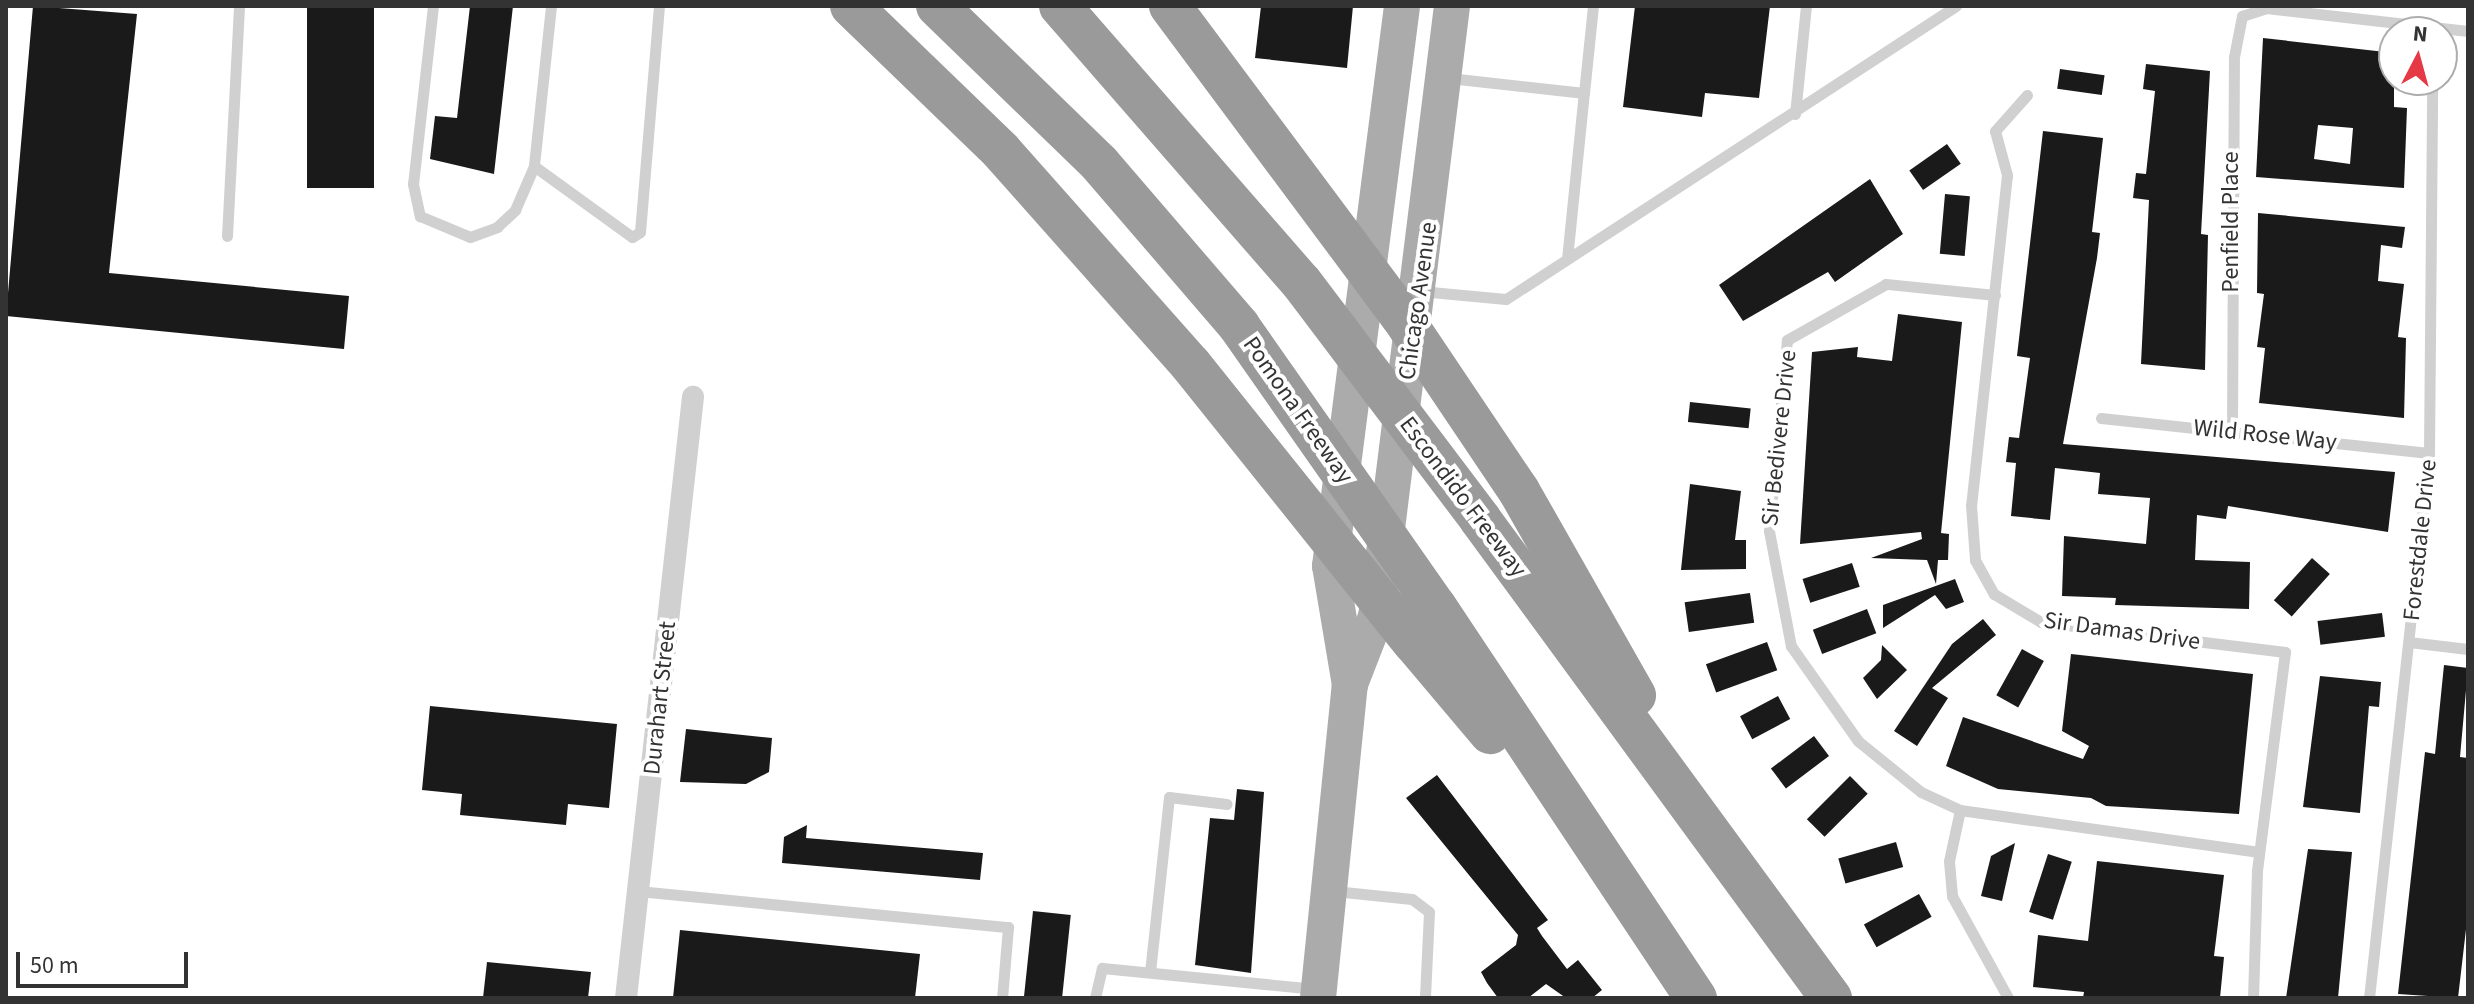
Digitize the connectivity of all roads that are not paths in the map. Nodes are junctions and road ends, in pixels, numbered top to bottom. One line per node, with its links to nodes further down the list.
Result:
1 (239, 6): 21 (lane)
2 (433, 6): 20 (lane)
3 (551, 6): 20 (lane)
4 (659, 6): 20 (lane)
5 (851, 6): 36 (highway, bridge)
6 (937, 6): 36 (highway, Pomona Freeway, bridge)
7 (1170, 6): 32 (highway, bridge)
8 (1402, 6): 31 (main road, Chicago Avenue)
9 (1452, 6): 15 (main road, Chicago Avenue)
10 (1593, 6): 16 (lane)
11 (1806, 6): 19 (lane)
12 (1956, 6): 19 (lane)
13 (1062, 10): 32 (highway, Escondido Freeway, bridge)
14 (2378, 23): 27 (lane, Penfield Place)
15 (1444, 78): 16 (lane); 23 (main road, Chicago Avenue)
16 (1584, 93): 22 (lane)
17 (2027, 95): 24 (lane, Sir Damas Drive)
18 (2432, 96): 28 (lane, Forestdale Drive)
19 (1795, 114): 22 (lane)
20 (534, 166)
21 (227, 236)
22 (1567, 259): 23 (lane)
23 (1418, 290): 31 (main road, Chicago Avenue)
24 (1995, 295): 34 (lane, Sir Bedivere Drive); 35 (lane, Sir Damas Drive)
25 (693, 397): 37 (street, Durahart Street)
26 (2101, 418): 27 (lane, Wild Rose Way)
27 (2232, 430): 28 (lane, Wild Rose Way)
28 (2429, 453): 29 (lane, Forestdale Drive)
29 (2409, 642): 30 (lane); 49 (lane, Forestdale Drive)
30 (2468, 649)
31 (1350, 685): 38 (main road, Chicago Avenue)
32 (1690, 803): 46 (highway, Escondido Freeway)
33 (1227, 804): 39 (lane)
34 (1960, 810): 35 (lane, Sir Bedivere Drive); 47 (lane)
35 (2259, 852): 48 (lane, Sir Damas Drive)
36 (1599, 862): 45 (highway)
37 (638, 891): 41 (street, Durahart Street); 42 (lane)
38 (1329, 891): 40 (main road, Chicago Avenue); 44 (lane)
39 (1150, 972): 40 (lane); 43 (lane)
40 (1319, 994)
41 (626, 998)
42 (1002, 998)
43 (1095, 998)
44 (1425, 998)
45 (1696, 998)
46 (1831, 998)
47 (2008, 998)
48 (2253, 998)
49 (2369, 998)

